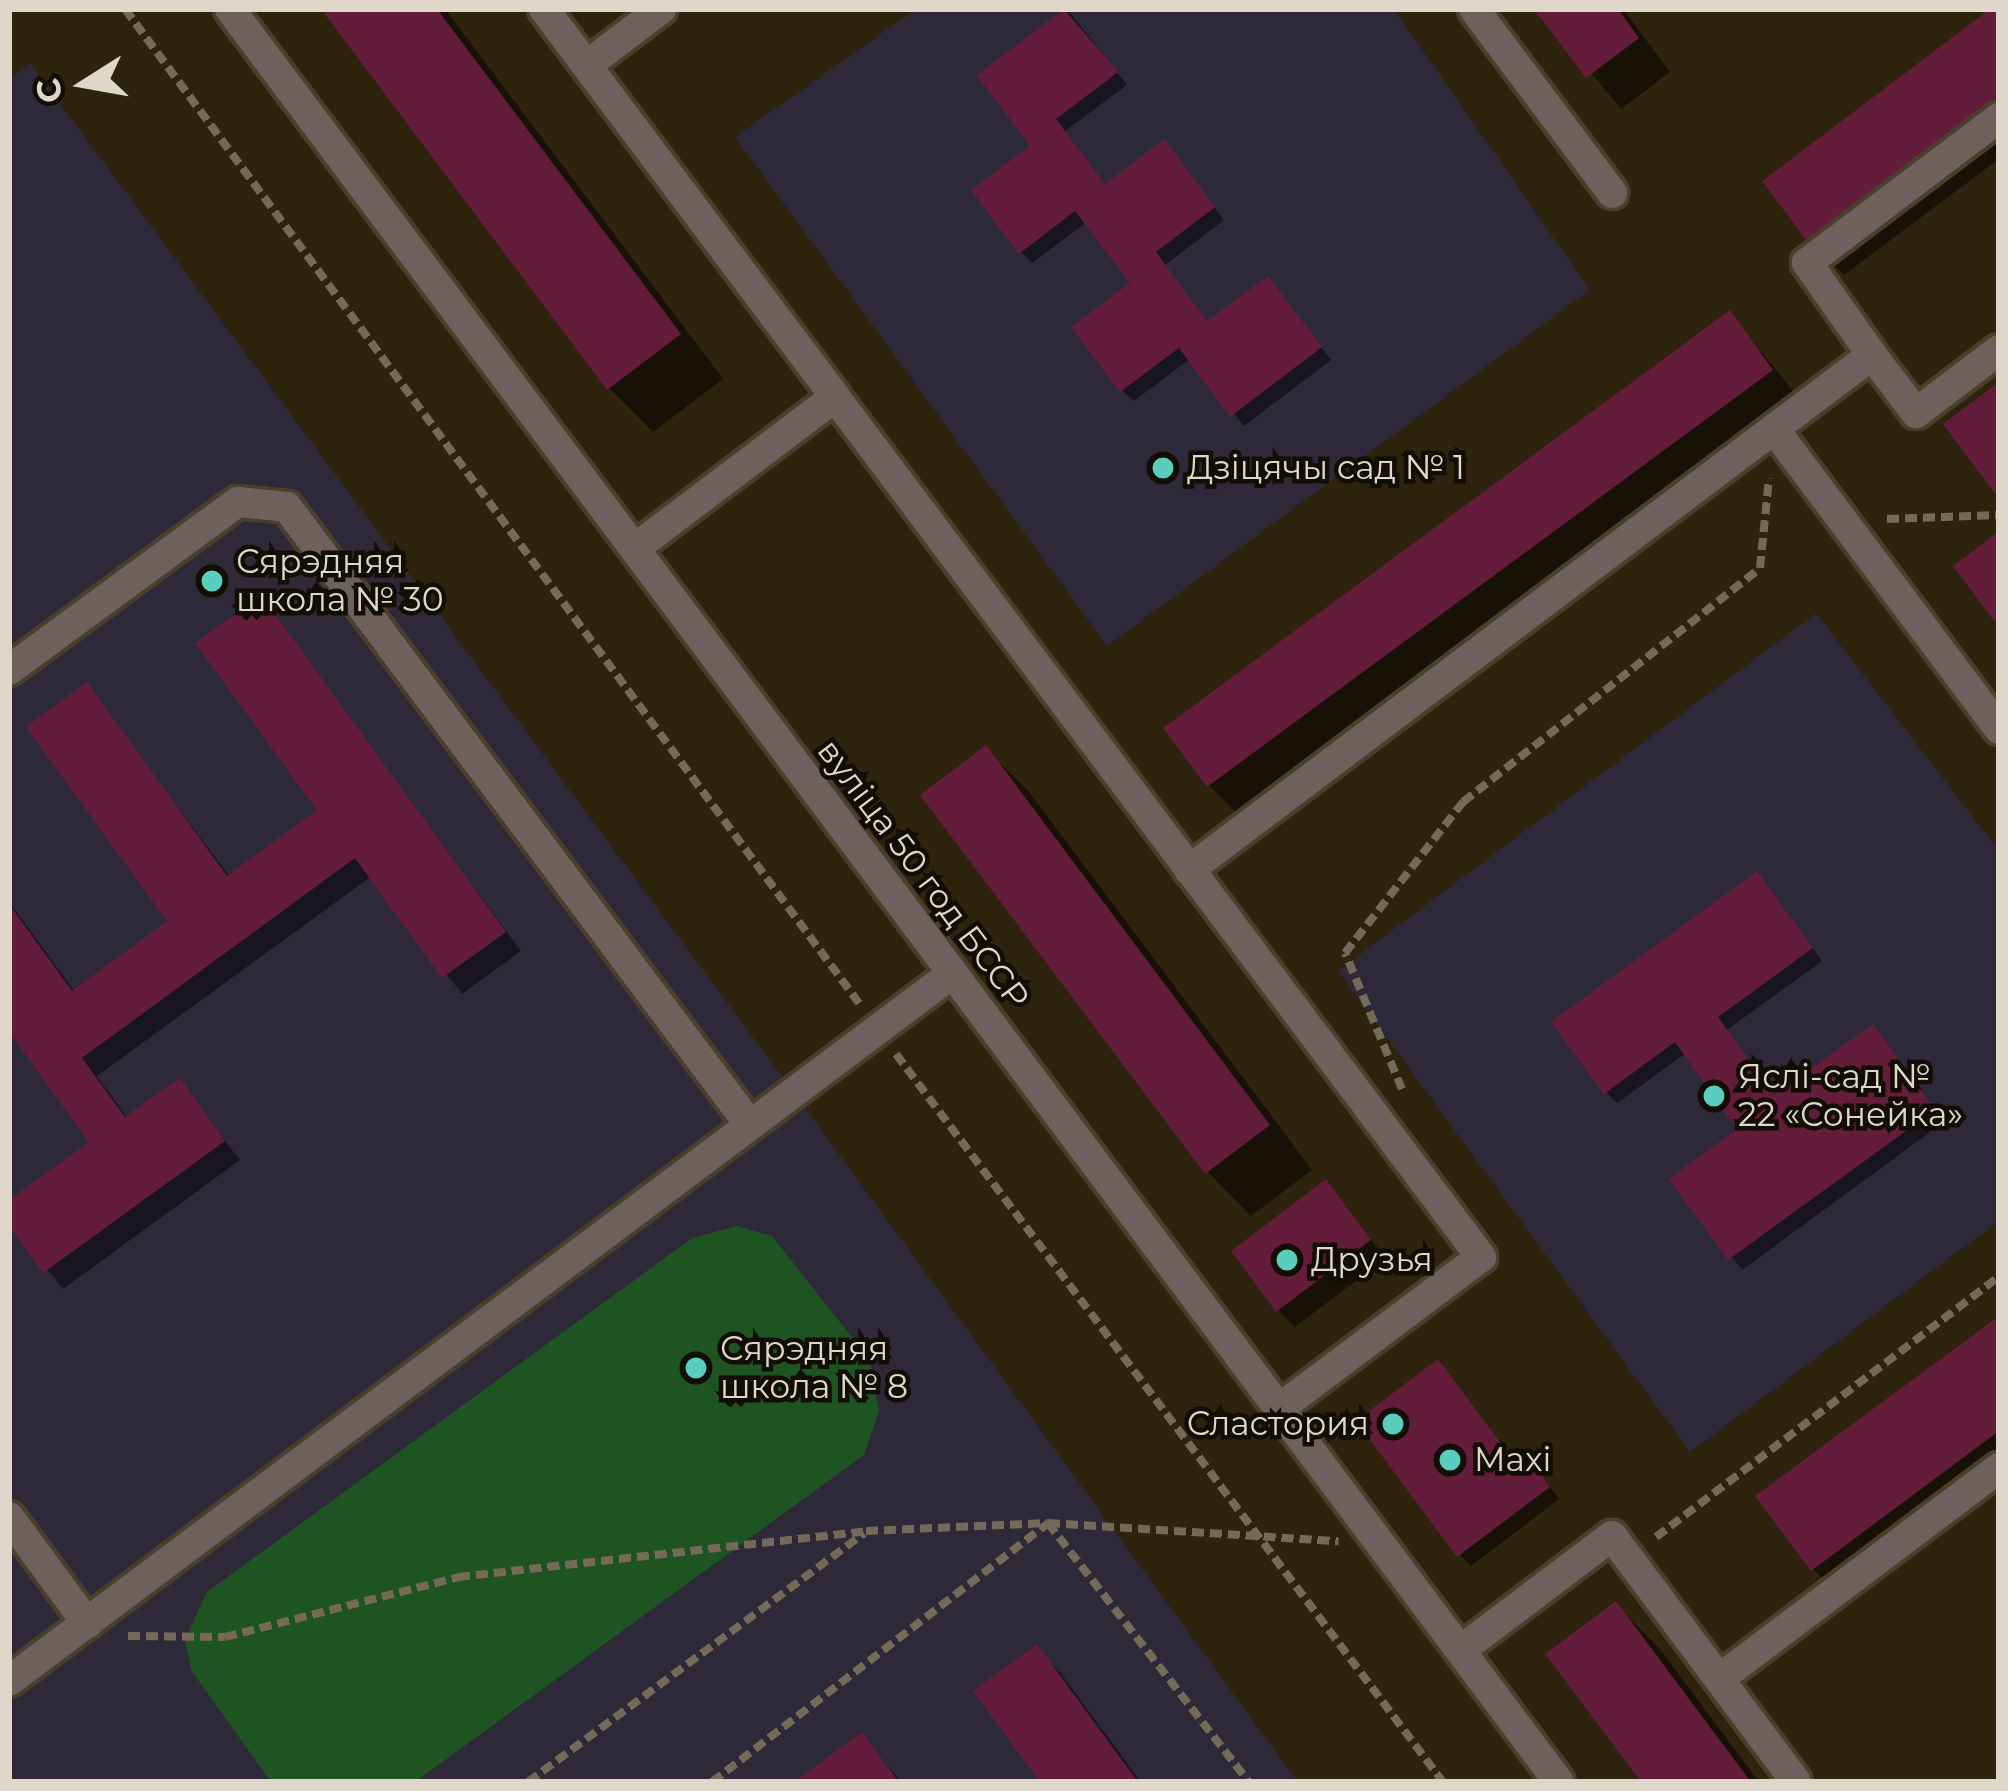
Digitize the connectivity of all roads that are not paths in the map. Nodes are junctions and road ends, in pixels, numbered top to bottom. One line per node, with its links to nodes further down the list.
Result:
1 (230, 9): 12 (street, вуліца 50 год БССР)
2 (544, 9): 5 (street)
3 (662, 9): 5 (street)
4 (1474, 9): 7 (street)
5 (586, 65): 10 (street)
6 (1999, 118): 9 (street)
7 (1612, 193)
8 (1999, 350): 9 (street)
9 (1872, 355): 11 (street)
10 (835, 398): 12 (street); 15 (street)
11 (1774, 429): 14 (street); 15 (street)
12 (634, 548): 16 (street, вуліца 50 год БССР)
13 (9, 670): 17 (street)
14 (1999, 729)
15 (1189, 870): 18 (street)
16 (953, 973): 17 (street); 18 (street, вуліца 50 год БССР)
17 (750, 1125): 21 (street)
18 (1280, 1408): 22 (street, вуліца 50 год БССР)
19 (1999, 1468): 23 (street)
20 (9, 1517): 21 (street)
21 (79, 1630): 24 (street)
22 (1461, 1650): 23 (street); 25 (street, вуліца 50 год БССР)
23 (1719, 1679): 26 (street)
24 (9, 1682)
25 (1559, 1782)
26 (1796, 1782)

